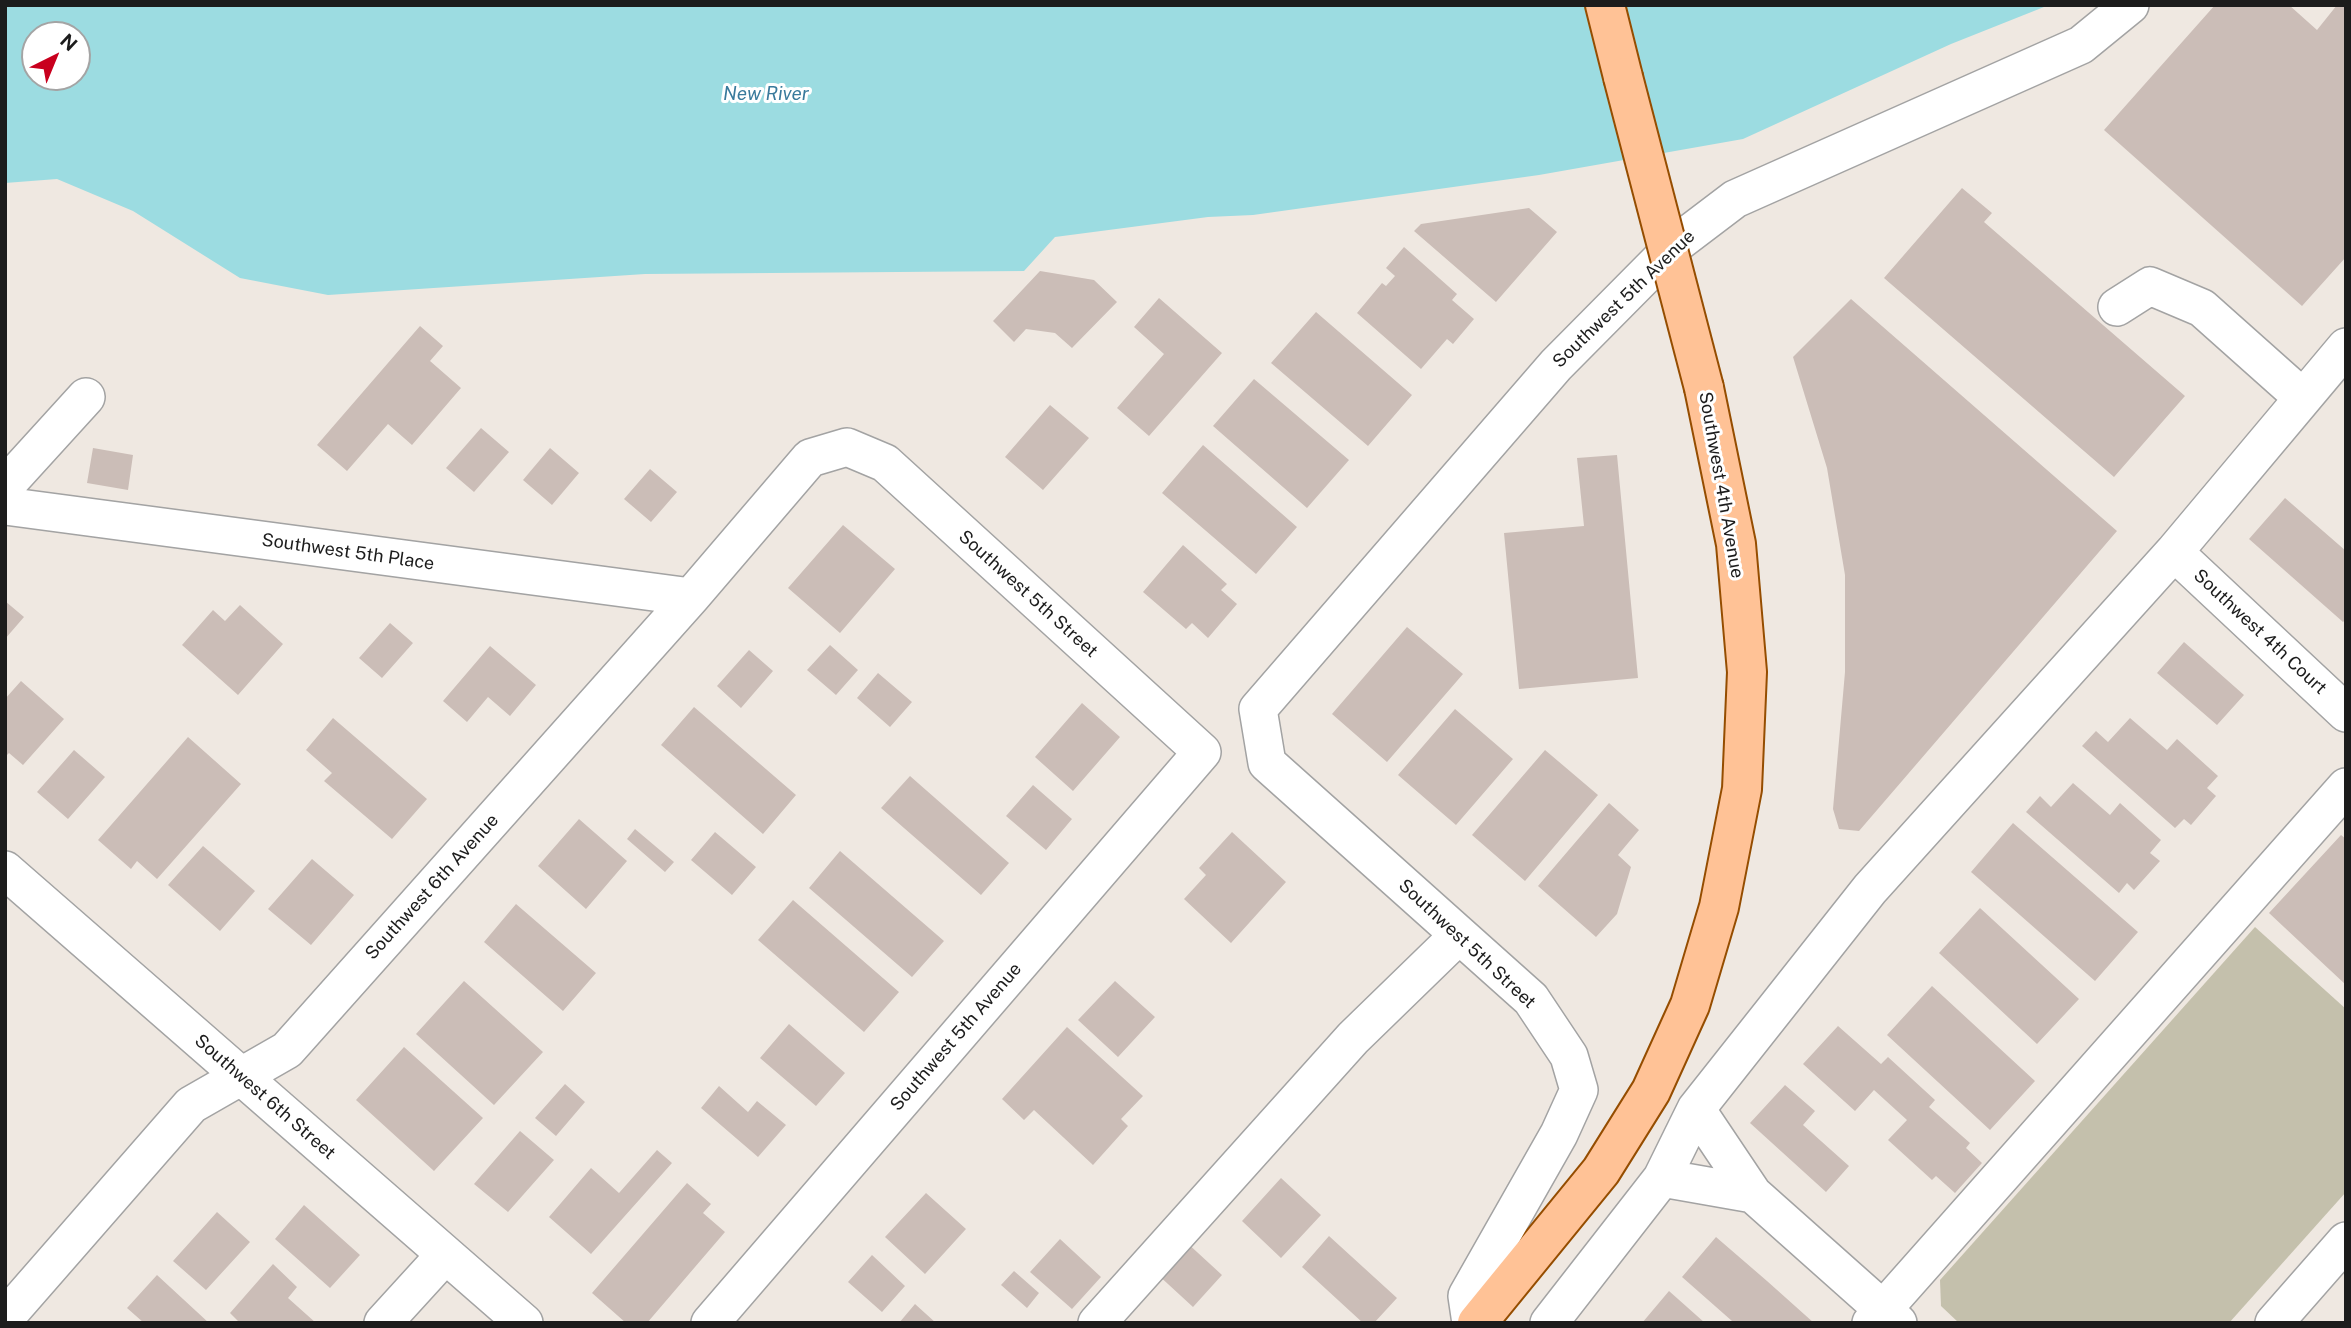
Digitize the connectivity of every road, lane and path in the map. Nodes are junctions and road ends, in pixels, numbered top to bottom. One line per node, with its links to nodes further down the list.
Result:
1 (1605, 5): 31 (main road, Southwest 4th Avenue, bridge)
2 (2130, 5): 12 (street, Southwest 5th Avenue)
3 (2117, 307): 6 (street)
4 (2346, 347): 6 (street)
5 (86, 397): 8 (street)
6 (2303, 398): 10 (street)
7 (847, 447): 11 (street, Southwest 6th Avenue); 14 (street, Southwest 5th Street)
8 (5, 486)
9 (5, 506): 11 (street, Southwest 5th Place)
10 (2174, 552): 13 (street, Southwest 4th Court); 19 (street)
11 (691, 597): 18 (street, Southwest 6th Avenue)
12 (1258, 709): 17 (street, Southwest 5th Street)
13 (2346, 713)
14 (1202, 752): 28 (street, Southwest 5th Avenue)
15 (2346, 787): 25 (street)
16 (5, 870): 18 (street, Southwest 6th Street)
17 (1459, 935): 29 (street); 30 (street, Southwest 5th Street)
18 (241, 1076): 23 (street, Southwest 6th Street); 24 (street, Southwest 6th Avenue)
19 (1696, 1109): 20 (street); 21 (street)
20 (1662, 1178): 21 (street); 32 (street)
21 (1753, 1194): 25 (street)
22 (2346, 1241): 33 (street)
23 (445, 1255): 26 (street); 27 (street, Southwest 6th Street)
24 (5, 1318)
25 (1884, 1318)
26 (383, 1323)
27 (524, 1323)
28 (710, 1323)
29 (1097, 1323)
30 (1471, 1323)
31 (1477, 1323)
32 (1549, 1323)
33 (2274, 1323)

